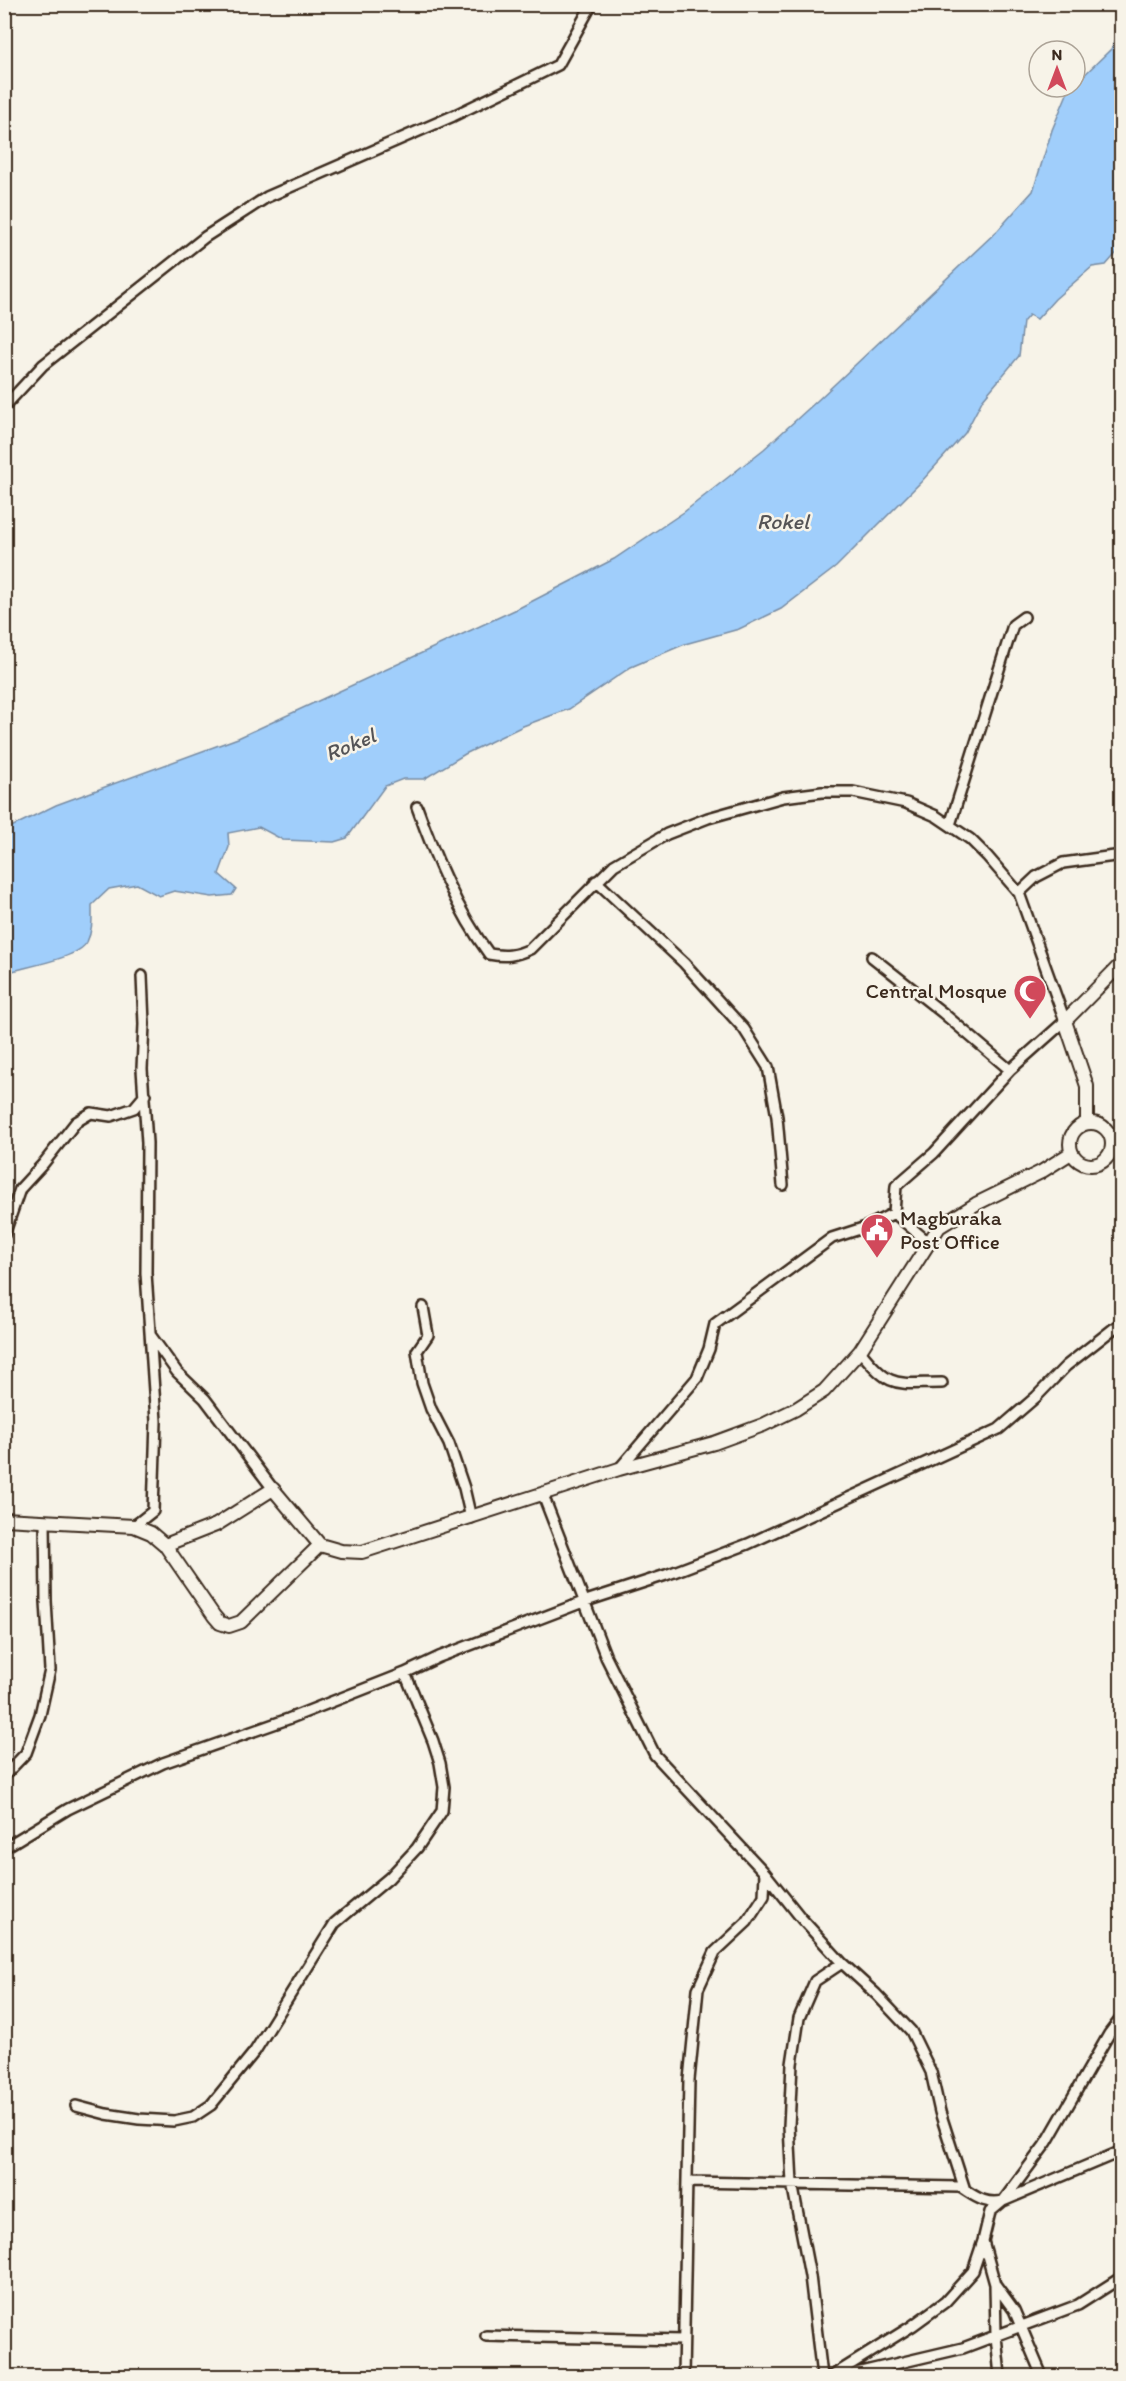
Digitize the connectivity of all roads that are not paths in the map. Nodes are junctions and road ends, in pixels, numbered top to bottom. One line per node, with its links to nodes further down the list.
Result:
1 (591, 4): 2 (street)
2 (4, 407)
3 (1024, 617): 5 (street)
4 (417, 807): 7 (street)
5 (950, 825): 7 (street); 8 (street)
6 (1122, 855): 8 (street)
7 (596, 881): 19 (street)
8 (1019, 893): 12 (street)
9 (872, 957): 13 (street)
10 (1122, 963): 12 (street)
11 (142, 976): 14 (street)
12 (1065, 1021): 13 (street); 15 (street)
13 (1010, 1070): 20 (street)
14 (145, 1095): 21 (street); 25 (street)
15 (1087, 1123): 16 (street); 17 (street)
16 (1071, 1153): 17 (street); 22 (street)
17 (1109, 1155): 18 (street)
18 (1122, 1159)
19 (783, 1185)
20 (894, 1213): 22 (street); 28 (street)
21 (4, 1235)
22 (928, 1242): 26 (street)
23 (423, 1308): 31 (street)
24 (1122, 1322): 37 (street)
25 (150, 1336): 29 (street); 34 (street)
26 (860, 1351): 27 (street); 28 (street)
27 (942, 1383)
28 (619, 1469): 30 (street)
29 (273, 1489): 35 (street); 36 (street)
30 (543, 1495): 31 (street); 37 (street)
31 (471, 1518): 36 (street)
32 (4, 1519): 33 (street)
33 (45, 1522): 34 (street); 39 (street)
34 (134, 1526): 35 (street)
35 (165, 1545): 36 (street)
36 (320, 1545)
37 (583, 1602): 38 (street); 41 (street)
38 (405, 1673): 40 (street); 44 (street)
39 (4, 1776)
40 (4, 1848)
41 (765, 1873): 42 (street); 46 (street)
42 (842, 1963): 47 (street); 48 (street)
43 (1122, 2017): 49 (street)
44 (76, 2106)
45 (1122, 2151): 49 (street)
46 (688, 2182): 47 (street); 56 (street)
47 (792, 2183): 48 (street); 58 (street)
48 (965, 2190): 49 (street)
49 (1002, 2201): 50 (street)
50 (983, 2241): 52 (street); 59 (street)
51 (1122, 2277): 53 (street)
52 (995, 2284): 53 (street); 55 (street)
53 (1021, 2326): 55 (street); 62 (street)
54 (486, 2336): 56 (street)
55 (996, 2336): 60 (street); 61 (street)
56 (683, 2340): 57 (street)
57 (683, 2376)
58 (822, 2376)
59 (832, 2376)
60 (844, 2376)
61 (1000, 2376)
62 (1042, 2376)

